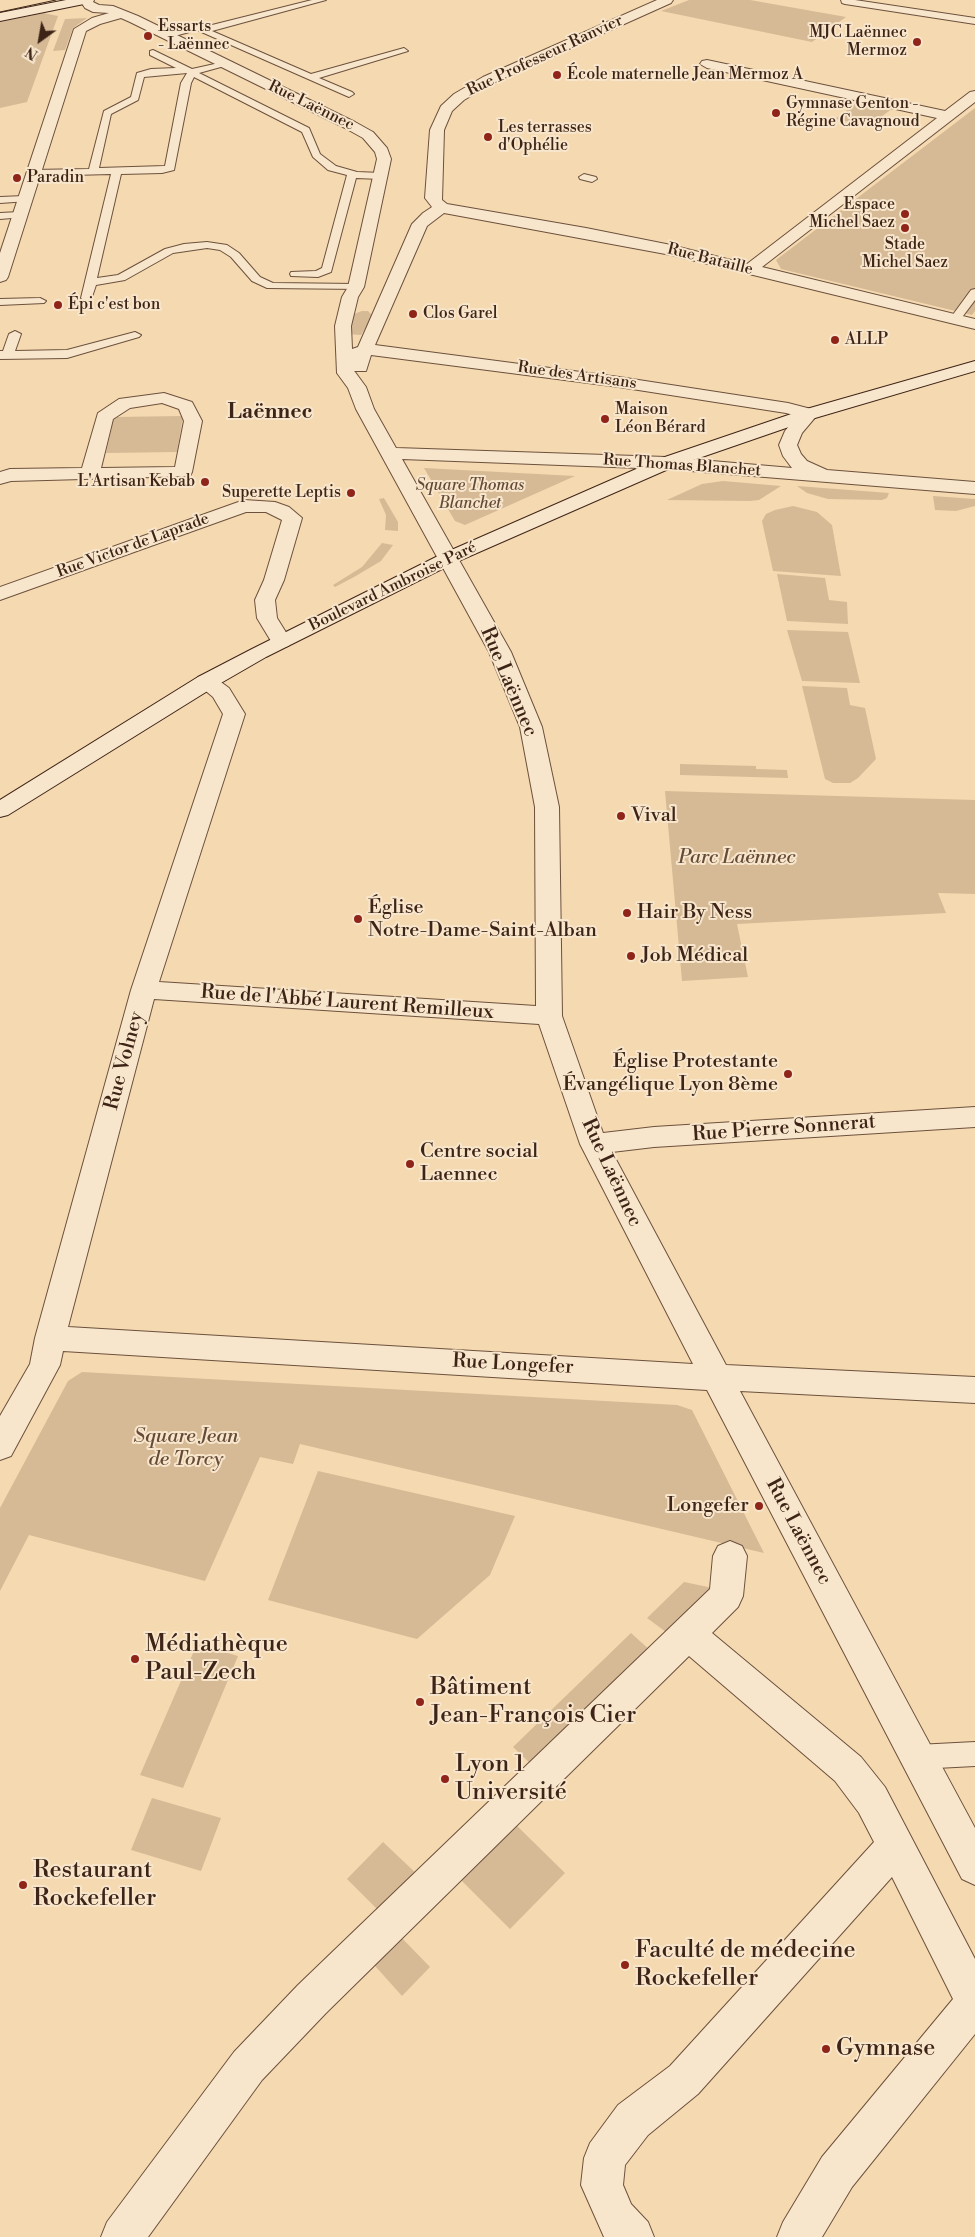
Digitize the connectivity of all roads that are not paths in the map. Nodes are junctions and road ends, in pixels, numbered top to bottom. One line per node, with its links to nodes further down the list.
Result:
1 (84, 0): 9 (street)
2 (88, 0): 8 (street, Rue Laënnec)
3 (97, 0): 8 (street, Rue Laënnec)
4 (290, 0): 11 (lane)
5 (322, 0): 11 (lane)
6 (667, 0): 29 (street, Rue Professeur Ranvier)
7 (845, 1): 10 (lane)
8 (115, 11): 12 (street, Rue Laënnec); 24 (street)
9 (0, 17)
10 (975, 21)
11 (199, 28): 12 (lane); 18 (lane)
12 (167, 35): 15 (street, Rue Laënnec)
13 (404, 51): 18 (lane)
14 (153, 53): 17 (lane)
15 (225, 64): 17 (lane); 26 (street, Rue Laënnec)
16 (707, 64): 21 (street)
17 (190, 71): 22 (lane); 23 (lane); 25 (lane)
18 (311, 77): 19 (lane)
19 (348, 94)
20 (975, 95): 21 (street)
21 (948, 116): 32 (street)
22 (117, 171): 23 (lane); 34 (lane)
23 (93, 172): 24 (lane)
24 (33, 173): 27 (street)
25 (352, 174): 26 (lane); 35 (lane)
26 (381, 176): 37 (street, Rue Laënnec)
27 (25, 199): 28 (lane); 30 (street)
28 (0, 200)
29 (442, 208): 32 (street, Rue Bataille); 41 (street)
30 (20, 215): 31 (lane); 33 (street)
31 (0, 216)
32 (750, 269): 42 (street, Rue Bataille)
33 (0, 277)
34 (91, 282): 35 (lane); 38 (lane)
35 (280, 286): 37 (lane)
36 (975, 292): 42 (lane)
37 (357, 293): 41 (street); 47 (street, Rue Laënnec)
38 (87, 298)
39 (40, 301): 40 (lane)
40 (0, 302)
41 (384, 306): 46 (street, Rue Laënnec)
42 (956, 318): 43 (street, Rue Bataille)
43 (975, 324)
44 (15, 334): 48 (lane)
45 (135, 335): 48 (lane)
46 (366, 350): 47 (street, Rue des Artisans); 51 (street, Rue Laënnec); 52 (street, Rue des Artisans)
47 (344, 357): 51 (street, Rue Laënnec)
48 (3, 358): 49 (lane)
49 (84, 361)
50 (975, 366): 52 (street, Boulevard Ambroise Paré)
51 (357, 387): 53 (street, Rue Laënnec)
52 (809, 414): 54 (street, Boulevard Ambroise Paré); 56 (street)
53 (389, 453): 54 (street, Rue Thomas Blanchet); 59 (street, Rue Laënnec)
54 (666, 463): 56 (street, Rue Thomas Blanchet); 59 (street, Boulevard Ambroise Paré)
55 (90, 473): 55 (street); 57 (street)
56 (826, 477): 58 (street, Rue Thomas Blanchet)
57 (0, 478)
58 (975, 488)
59 (447, 559): 61 (street, Boulevard Ambroise Paré); 65 (street, Rue Laënnec)
60 (0, 594): 61 (street, Rue Victor de Laprade)
61 (282, 642): 62 (street, Boulevard Ambroise Paré)
62 (206, 682): 63 (street, Boulevard Ambroise Paré); 64 (street, Rue Volney)
63 (0, 810)
64 (144, 990): 65 (street, Rue de l'Abbé Laurent Remilleux); 68 (street, Rue Volney)
65 (549, 1016): 67 (street, Rue Laënnec)
66 (975, 1116): 67 (street, Rue Pierre Sonnerat)
67 (594, 1144): 69 (street, Rue Laënnec)
68 (50, 1338): 69 (street, Rue Longefer); 71 (street, Rue Volney)
69 (716, 1377): 70 (street, Rue Longefer); 75 (street, Rue Laënnec)
70 (975, 1390)
71 (3, 1433)
72 (730, 1556): 73 (street)
73 (688, 1634): 76 (street); 79 (street)
74 (975, 1754): 75 (lane)
75 (917, 1757): 77 (street, Rue Laënnec)
76 (896, 1845): 78 (street); 80 (street)
77 (975, 1866)
78 (975, 2002): 81 (street)
79 (122, 2237)
80 (633, 2237)
81 (798, 2237)

